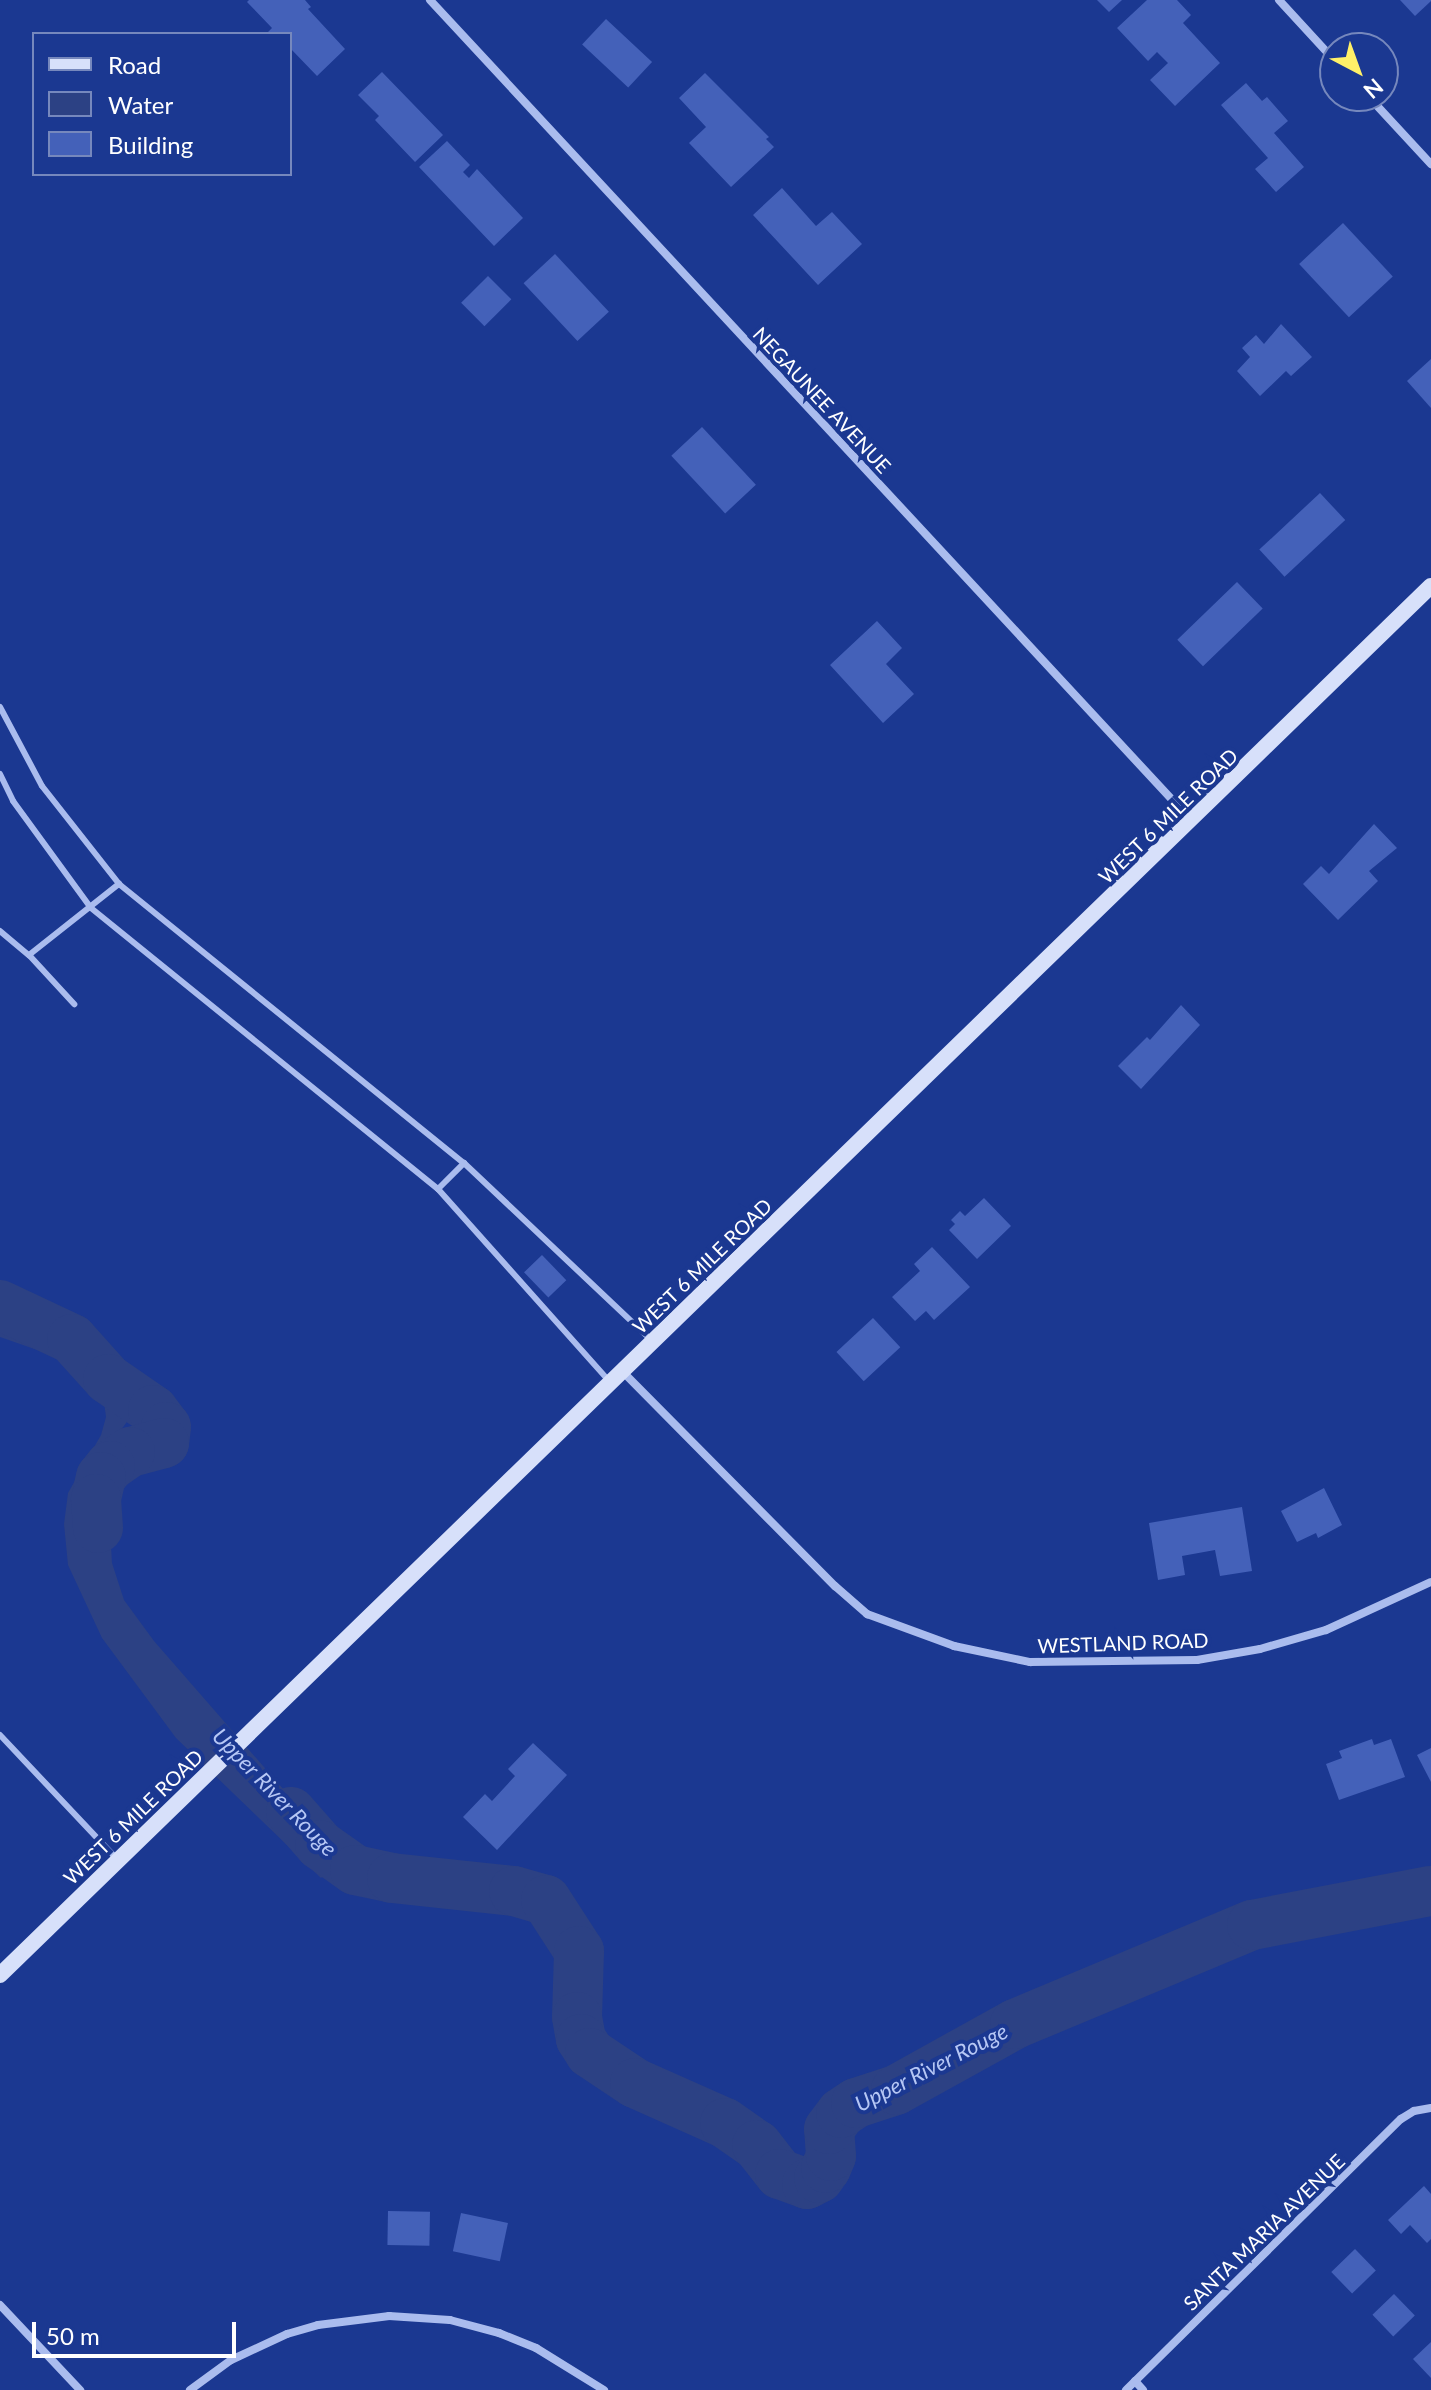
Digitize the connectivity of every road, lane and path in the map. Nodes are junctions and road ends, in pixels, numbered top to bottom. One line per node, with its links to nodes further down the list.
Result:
1 (430, 0): 9 (street, NEGAUNEE AVENUE)
2 (1279, 0): 3 (street)
3 (1319, 44)
4 (1383, 112): 5 (street)
5 (1431, 164)
6 (1431, 586): 9 (main road, WEST 6 MILE ROAD)
7 (0, 707): 10 (lane)
8 (0, 774): 11 (lane)
9 (1192, 821): 17 (main road, WEST 6 MILE ROAD)
10 (119, 884): 11 (lane); 15 (lane)
11 (91, 908): 13 (lane); 16 (lane)
12 (0, 931): 13 (lane)
13 (29, 955): 14 (lane)
14 (74, 1004)
15 (464, 1163): 16 (lane); 17 (lane)
16 (438, 1189): 18 (lane)
17 (652, 1342): 18 (main road, WEST 6 MILE ROAD)
18 (616, 1377): 19 (street, WESTLAND ROAD); 23 (main road, WEST 6 MILE ROAD)
19 (1431, 1582)
20 (0, 1735): 21 (lane)
21 (8, 1744): 22 (lane); 23 (lane)
22 (0, 1745)
23 (118, 1860): 24 (main road, WEST 6 MILE ROAD)
24 (0, 1975)
25 (1431, 2108): 27 (street, SANTA MARIA AVENUE)
26 (0, 2305): 28 (street)
27 (1135, 2381): 31 (street, SANTA MARIA AVENUE); 32 (street)
28 (80, 2390)
29 (190, 2390): 30 (street)
30 (604, 2390)
31 (1126, 2390)
32 (1143, 2390)

